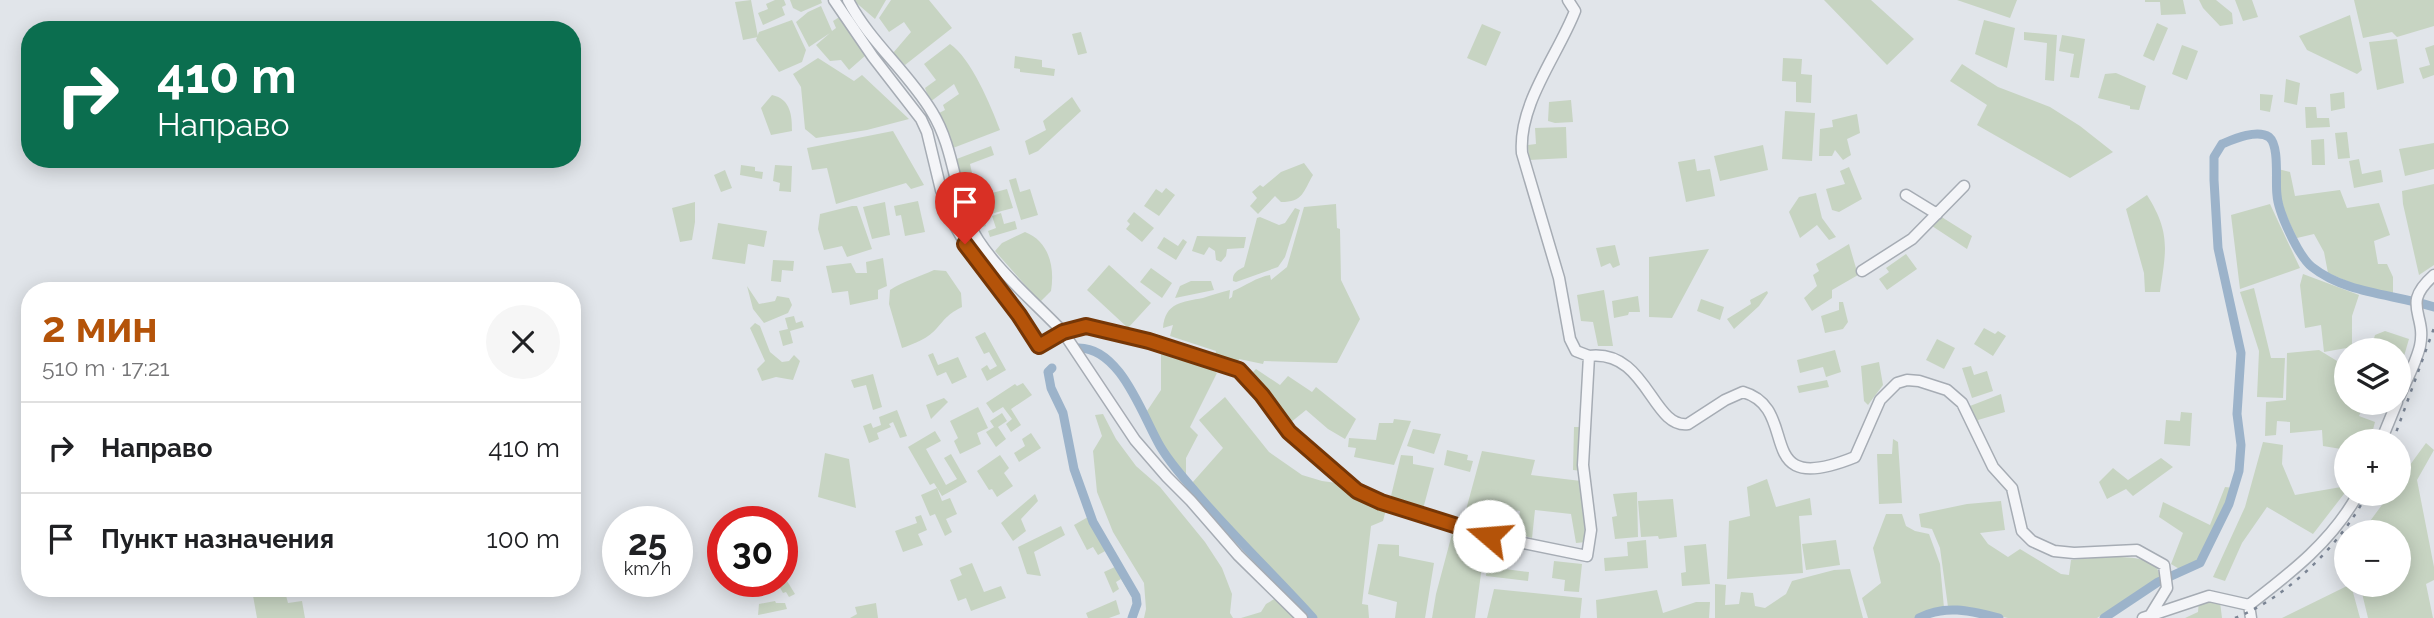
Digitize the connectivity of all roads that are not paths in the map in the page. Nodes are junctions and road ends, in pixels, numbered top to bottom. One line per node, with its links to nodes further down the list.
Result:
1 (834, 0): 4 (street)
2 (848, 0): 4 (street)
3 (1568, 0): 11 (street)
4 (927, 116): 10 (street); 10 (street)
5 (1964, 186): 7 (street)
6 (1906, 195): 7 (street)
7 (1937, 214): 8 (street)
8 (1862, 271)
9 (2434, 275): 12 (street)
10 (1063, 332): 11 (street); 16 (street)
11 (1590, 356): 15 (street)
12 (2411, 368)
13 (2350, 506): 14 (street)
14 (2249, 605): 15 (street); 17 (street)
15 (2147, 616)
16 (1302, 618)
17 (2251, 618)

